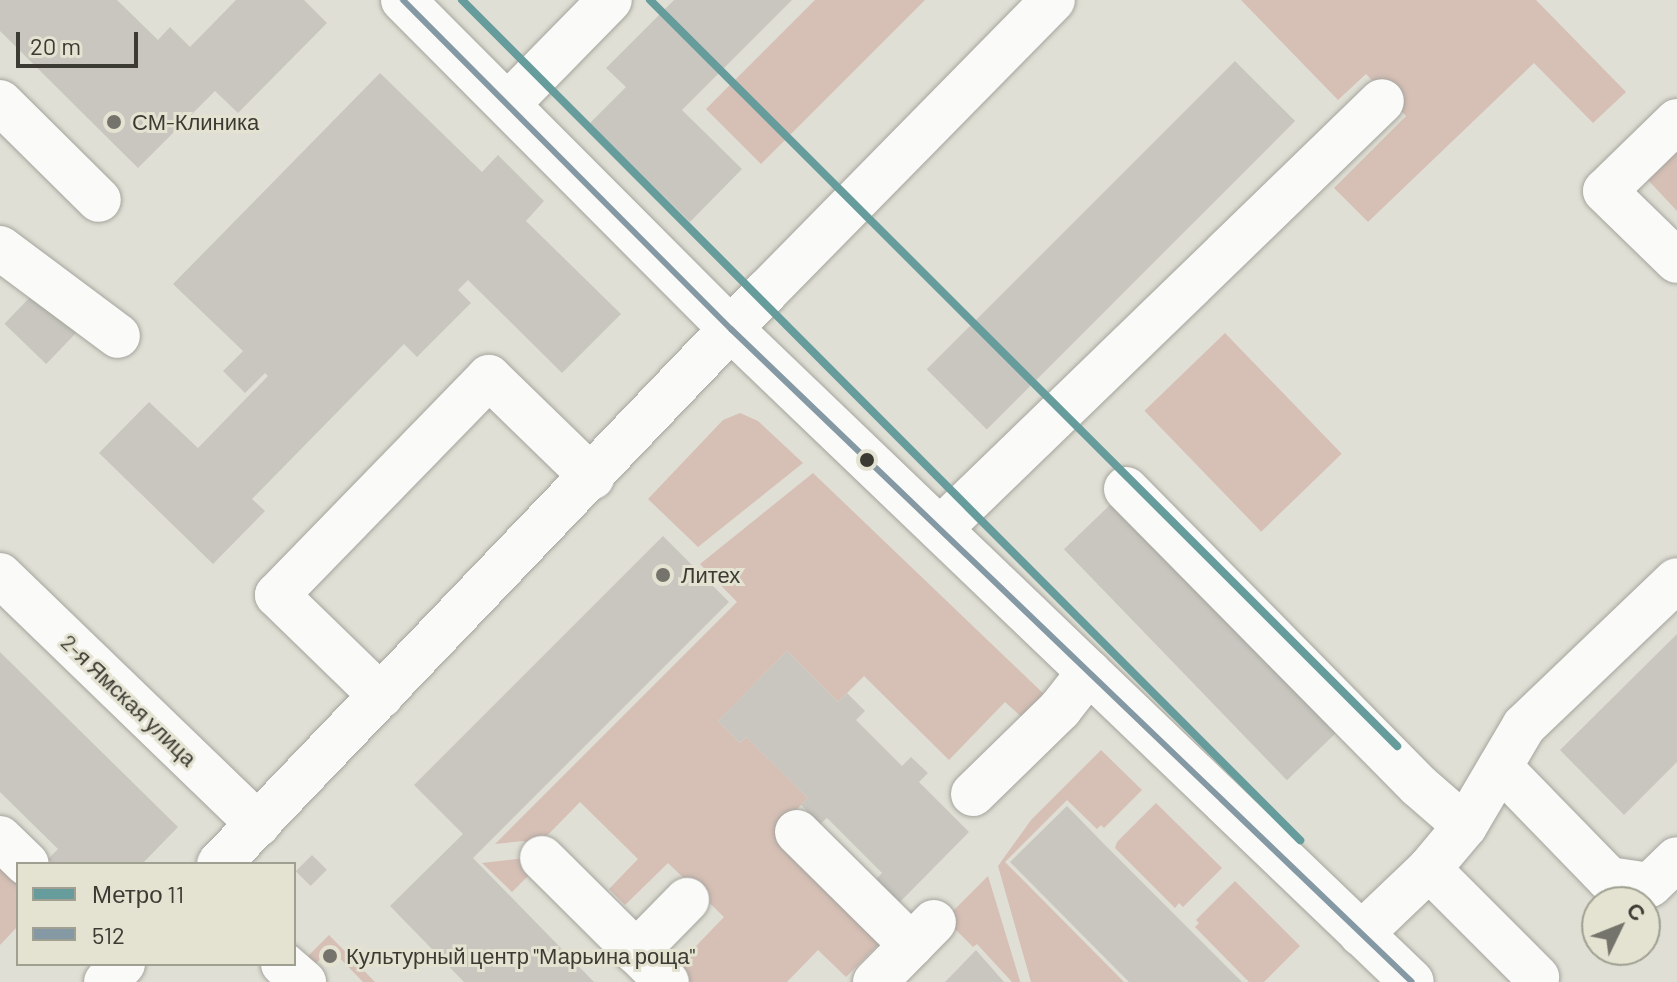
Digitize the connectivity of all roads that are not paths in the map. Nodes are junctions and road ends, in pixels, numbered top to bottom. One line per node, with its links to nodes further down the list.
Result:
1 (403, 0): 6 (street)
2 (610, 0): 6 (street)
3 (1053, 0): 11 (street)
4 (1382, 101): 15 (street)
5 (0, 102): 8 (street)
6 (509, 103): 11 (street)
7 (1677, 121): 10 (street)
8 (99, 200)
9 (0, 248): 12 (street)
10 (1677, 261)
11 (731, 329): 13 (street); 15 (street)
12 (118, 336)
13 (592, 477): 19 (street); 19 (street)
14 (1126, 489): 23 (street)
15 (940, 529): 18 (street)
16 (0, 575): 22 (street, 2-я Ямская улица)
17 (1677, 580): 20 (street)
18 (1089, 672): 21 (street); 32 (street)
19 (381, 696): 22 (street)
20 (1500, 767): 23 (street); 27 (street)
21 (973, 794)
22 (258, 824): 29 (street)
23 (1465, 826): 30 (street)
24 (797, 832): 40 (street)
25 (0, 838): 28 (street)
26 (542, 858): 33 (street)
27 (1677, 859)
28 (25, 862)
29 (221, 862)
30 (1429, 869): 32 (street); 36 (street)
31 (687, 900): 33 (street)
32 (1361, 934): 41 (street)
33 (636, 952): 39 (street)
34 (121, 966): 37 (street)
35 (285, 966): 38 (street)
36 (1537, 977)
37 (106, 982)
38 (304, 982)
39 (667, 982)
40 (875, 982)
41 (1412, 982)

